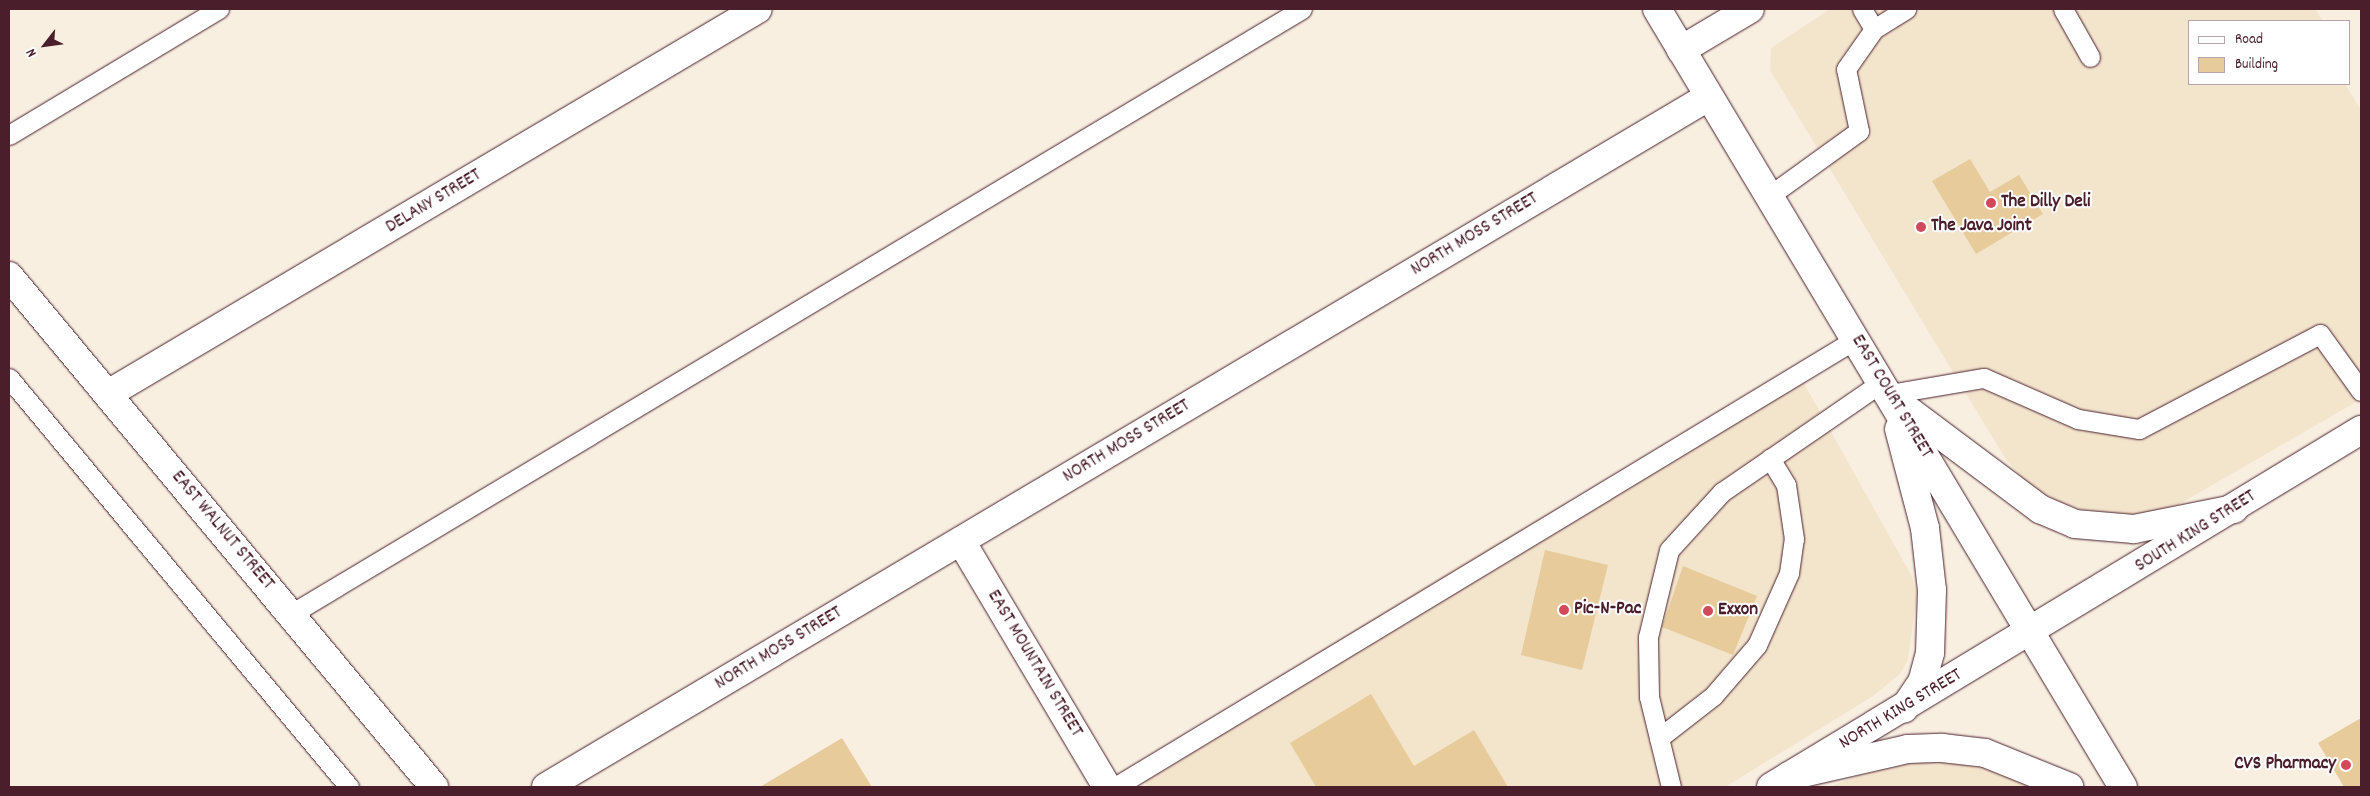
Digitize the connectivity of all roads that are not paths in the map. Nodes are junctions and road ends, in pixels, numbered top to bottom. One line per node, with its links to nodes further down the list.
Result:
1 (219, 9): 13 (lane)
2 (758, 9): 20 (street, DELANY STREET)
3 (1302, 9): 25 (lane)
4 (1657, 9): 10 (street, EAST COURT STREET)
5 (1750, 9): 10 (street)
6 (1862, 9): 9 (lane)
7 (1906, 9): 9 (lane)
8 (2063, 9): 11 (lane)
9 (1874, 29): 14 (lane)
10 (1681, 50): 12 (street, EAST COURT STREET)
11 (2090, 57)
12 (1708, 97): 14 (street, EAST COURT STREET); 24 (street, NORTH MOSS STREET)
13 (9, 135)
14 (1768, 196): 16 (street, EAST COURT STREET)
15 (9, 276): 20 (street, EAST WALNUT STREET)
16 (1856, 339): 18 (street, EAST COURT STREET); 34 (lane)
17 (9, 378): 30 (lane)
18 (1886, 388): 19 (lane); 22 (lane); 23 (street); 26 (street, EAST COURT STREET); 27 (street)
19 (2361, 391)
20 (108, 394): 25 (street, EAST WALNUT STREET)
21 (2361, 430): 23 (street, SOUTH KING STREET)
22 (1770, 458): 28 (lane); 28 (lane)
23 (2234, 509): 26 (street, SOUTH KING STREET)
24 (961, 541): 32 (street, NORTH MOSS STREET); 33 (street, EAST MOUNTAIN STREET)
25 (291, 614): 31 (street, EAST WALNUT STREET)
26 (2031, 632): 27 (street, NORTH KING STREET); 37 (street, EAST COURT STREET)
27 (1904, 709): 29 (street, NORTH KING STREET)
28 (1659, 738): 35 (lane)
29 (1785, 783): 36 (street)
30 (349, 787)
31 (434, 787)
32 (546, 787)
33 (1107, 787)
34 (1115, 787)
35 (1671, 787)
36 (2069, 787)
37 (2123, 787)

